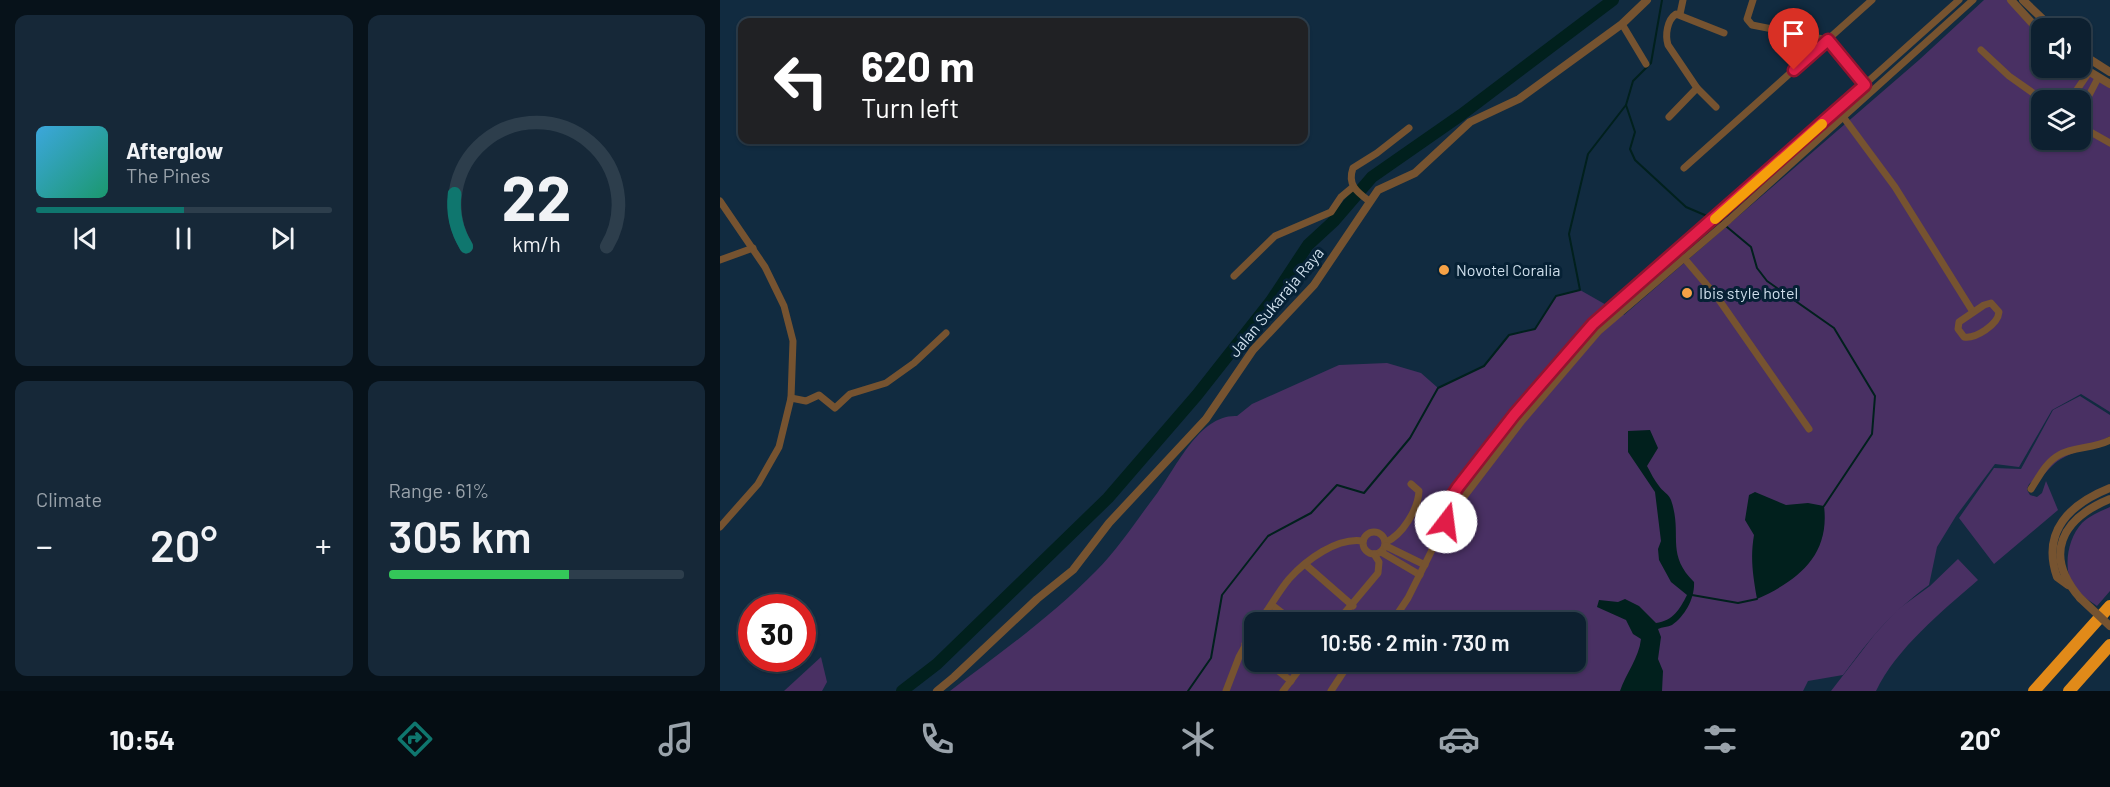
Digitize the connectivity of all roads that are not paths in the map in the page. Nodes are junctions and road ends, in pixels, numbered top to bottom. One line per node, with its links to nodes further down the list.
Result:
1 (1647, 0): 12 (street, Jalan Sukaraja Raya)
2 (1683, 0): 9 (street)
3 (1753, 0): 14 (street)
4 (1872, 0): 15 (street)
5 (1959, 0): 24 (street)
6 (1973, 0): 26 (street)
7 (2011, 0): 11 (street)
8 (2024, 0): 10 (street)
9 (1680, 14): 13 (street); 25 (street)
10 (2042, 18)
11 (2031, 22)
12 (1622, 24): 19 (street); 37 (street, Jalan Sukaraja Raya)
13 (1724, 33)
14 (1794, 34): 15 (street); 17 (street)
15 (1828, 40): 17 (street); 24 (street)
16 (1981, 50): 27 (street)
17 (1811, 55): 35 (street)
18 (2091, 60): 20 (street)
19 (1646, 64)
20 (2110, 72)
21 (2091, 73): 22 (street)
22 (2098, 78): 23 (street); 28 (street)
23 (2110, 84)
24 (1865, 85): 26 (street); 42 (street)
25 (1696, 88): 29 (street); 30 (street)
26 (1871, 92): 31 (street)
27 (2031, 92)
28 (2091, 92)
29 (1716, 107)
30 (1669, 117)
31 (1844, 118): 40 (street); 45 (street)
32 (1409, 128): 36 (street)
33 (2091, 132): 34 (street)
34 (2110, 143)
35 (1684, 168)
36 (1354, 188): 37 (street); 43 (street)
37 (1367, 199): 79 (street, Jalan Sukaraja Raya)
38 (720, 201): 39 (street)
39 (753, 248): 41 (street); 49 (street)
40 (1684, 258): 44 (street); 50 (street)
41 (720, 260)
42 (1652, 271): 44 (street); 46 (street)
43 (1234, 276)
44 (1659, 279): 47 (street)
45 (1973, 312): 45 (street)
46 (1593, 324): 47 (street); 56 (street)
47 (1599, 331): 56 (street)
48 (946, 333): 49 (street)
49 (791, 398): 57 (street)
50 (1809, 429)
51 (2110, 440): 54 (street)
52 (1411, 484): 59 (street)
53 (2110, 488): 63 (street)
54 (2031, 489)
55 (2110, 499): 63 (street)
56 (1446, 522): 61 (street)
57 (720, 527)
58 (1363, 541): 59 (street); 59 (street); 60 (street)
59 (1382, 549): 61 (street); 62 (street); 65 (street)
60 (1306, 564): 64 (street); 65 (street)
61 (1425, 565): 62 (street)
62 (1420, 575): 70 (street)
63 (2068, 585): 71 (street, bridge)
64 (1272, 605): 67 (street); 68 (street)
65 (1353, 606): 69 (street)
66 (2110, 606): 77 (highway)
67 (1267, 612)
68 (1281, 612)
69 (1347, 612)
70 (1398, 612)
71 (2110, 626)
72 (2110, 645): 85 (highway)
73 (1244, 646): 80 (street)
74 (1280, 672): 78 (street)
75 (1298, 672): 78 (street)
76 (1343, 672): 82 (street)
77 (2050, 673): 83 (highway); 84 (highway)
78 (1291, 681): 81 (street)
79 (937, 691)
80 (1226, 691)
81 (1283, 691)
82 (1331, 691)
83 (2030, 691)
84 (2034, 691)
85 (2071, 691)

